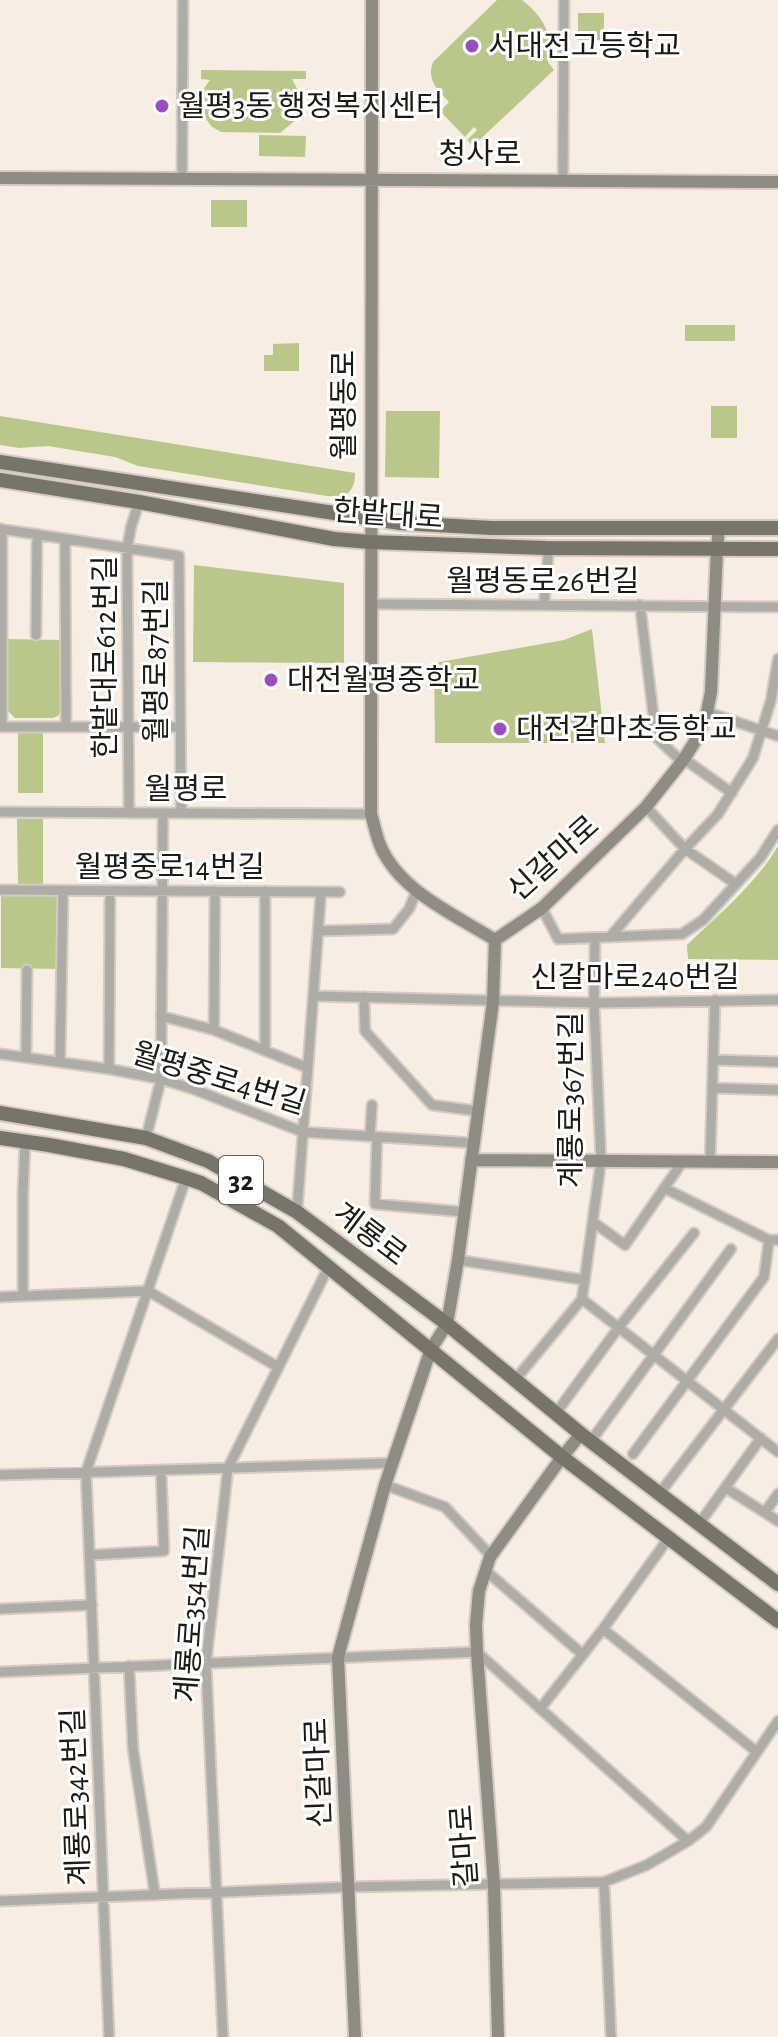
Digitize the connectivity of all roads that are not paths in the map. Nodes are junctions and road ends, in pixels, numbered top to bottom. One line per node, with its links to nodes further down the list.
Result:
1 (183, 0): 5 (street)
2 (372, 0): 6 (street, 월평동로)
3 (564, 0): 7 (street)
4 (0, 178): 5 (street, 청사로)
5 (182, 179): 6 (street, 청사로)
6 (371, 180): 7 (street, 청사로); 12 (street, 월평동로)
7 (563, 181): 8 (street, 청사로)
8 (778, 182)
9 (0, 462): 12 (main road, 한밭대로)
10 (0, 480): 11 (main road, 한밭대로)
11 (139, 502): 18 (main road, 한밭대로); 19 (street, 한밭대로612번길)
12 (370, 518): 13 (main road, 한밭대로); 18 (street, 월평동로)
13 (719, 528): 14 (main road, 한밭대로); 21 (street, 신갈마로)
14 (778, 528)
15 (1, 529): 16 (street); 31 (street)
16 (37, 534): 17 (street); 28 (street)
17 (65, 539): 19 (street); 32 (street)
18 (370, 542): 20 (main road, 한밭대로); 23 (street, 월평동로)
19 (127, 548): 33 (street, 한밭대로612번길); 34 (street, 월평로87번길)
20 (546, 548): 21 (main road, 한밭대로); 24 (street)
21 (717, 549): 22 (main road, 한밭대로); 26 (street, 신갈마로)
22 (778, 549)
23 (370, 604): 24 (street, 월평동로26번길); 44 (street, 월평동로)
24 (544, 605): 25 (street, 월평동로26번길)
25 (640, 605): 26 (street, 월평동로26번길); 37 (street)
26 (715, 607): 27 (street, 월평동로26번길); 30 (street, 신갈마로)
27 (778, 607)
28 (36, 635)
29 (778, 659): 35 (street)
30 (707, 712): 35 (street); 37 (street, 신갈마로)
31 (1, 727): 32 (street)
32 (66, 727): 33 (street)
33 (129, 727): 34 (street); 41 (street, 한밭대로612번길)
34 (180, 727): 43 (street, 월평로87번길)
35 (762, 732): 36 (street); 38 (street)
36 (778, 736)
37 (683, 760): 38 (street); 39 (street, 신갈마로)
38 (732, 793): 46 (street)
39 (646, 807): 46 (street); 57 (street, 신갈마로)
40 (0, 812): 41 (street, 월평로)
41 (129, 813): 42 (street, 월평로)
42 (163, 813): 43 (street, 월평로); 51 (street)
43 (181, 813): 44 (street, 월평로)
44 (371, 814): 56 (street, 월평동로)
45 (778, 830): 47 (street)
46 (685, 849): 47 (street); 59 (street)
47 (736, 884): 59 (street)
48 (0, 890): 49 (street, 월평중로14번길)
49 (63, 891): 50 (street, 월평중로14번길); 75 (street)
50 (110, 891): 51 (street, 월평중로14번길); 78 (street)
51 (162, 891): 52 (street, 월평중로14번길); 69 (street)
52 (215, 891): 53 (street, 월평중로14번길); 70 (street)
53 (265, 891): 54 (street, 월평중로14번길); 71 (street)
54 (321, 892): 55 (street, 월평중로14번길); 58 (street)
55 (340, 892)
56 (416, 892): 58 (street); 61 (street, 월평동로)
57 (542, 908): 60 (street); 61 (street, 신갈마로)
58 (318, 931): 63 (street)
59 (610, 937): 60 (street)
60 (595, 938): 68 (street, 계룡로367번길)
61 (495, 940): 67 (street, 신갈마로)
62 (27, 970): 73 (street)
63 (313, 996): 64 (street); 77 (street)
64 (364, 997): 67 (street); 83 (street)
65 (715, 1000): 66 (street, 신갈마로240번길); 68 (street, 신갈마로240번길); 74 (street)
66 (778, 1000)
67 (493, 1002): 68 (street, 신갈마로240번길); 83 (street, 신갈마로)
68 (594, 1003): 92 (street, 계룡로367번길)
69 (161, 1016): 70 (street); 79 (street)
70 (214, 1030): 71 (street)
71 (265, 1049): 77 (street)
72 (0, 1054): 73 (street, 월평중로4번길)
73 (26, 1057): 75 (street, 월평중로4번길)
74 (713, 1060): 76 (street); 80 (street)
75 (60, 1062): 78 (street, 월평중로4번길)
76 (778, 1062)
77 (308, 1068): 85 (street)
78 (109, 1069): 79 (street, 월평중로4번길)
79 (161, 1079): 85 (street, 월평중로4번길); 88 (street)
80 (712, 1088): 81 (street); 94 (street)
81 (778, 1090)
82 (372, 1105): 86 (street)
83 (477, 1111): 90 (street, 신갈마로)
84 (0, 1113): 88 (main road, 계룡로 / 32)
85 (303, 1132): 86 (street, 월평중로4번길); 98 (street)
86 (374, 1137): 90 (street, 월평중로4번길); 99 (street)
87 (0, 1138): 89 (main road, 계룡로 / 32)
88 (146, 1138): 98 (main road, 계룡로 / 32)
89 (25, 1142): 96 (main road, 계룡로 / 32); 108 (street)
90 (473, 1143): 91 (street, 신갈마로)
91 (471, 1160): 92 (street); 99 (street, 신갈마로)
92 (601, 1161): 93 (street); 100 (street, 계룡로367번길)
93 (683, 1161): 94 (street); 97 (street)
94 (710, 1162): 95 (street)
95 (778, 1162)
96 (186, 1178): 105 (main road, 계룡로 / 32); 107 (street, 계룡로342번길)
97 (664, 1188): 100 (street); 102 (street)
98 (297, 1212): 111 (main road, 계룡로 / 32)
99 (464, 1212): 104 (street, 신갈마로)
100 (593, 1222): 106 (street, 계룡로367번길)
101 (694, 1233): 112 (street)
102 (774, 1240): 118 (street)
103 (731, 1249): 115 (street)
104 (458, 1260): 106 (street); 111 (street, 신갈마로)
105 (329, 1266): 114 (main road, 계룡로 / 32); 116 (street, 계룡로354번길)
106 (585, 1280): 110 (street, 계룡로367번길)
107 (148, 1291): 108 (street); 116 (street); 129 (street, 계룡로342번길)
108 (23, 1296): 109 (street)
109 (0, 1297)
110 (582, 1299): 112 (street); 117 (street)
111 (447, 1324): 114 (street, 신갈마로); 117 (main road, 계룡로 / 32)
112 (619, 1327): 115 (street); 120 (street)
113 (778, 1339): 119 (street)
114 (431, 1349): 125 (main road, 계룡로 / 32); 126 (street, 신갈마로)
115 (654, 1355): 118 (street); 121 (street)
116 (278, 1367): 127 (street, 계룡로354번길)
117 (515, 1380): 120 (main road, 계룡로 / 32)
118 (687, 1380): 119 (street); 124 (street)
119 (723, 1409): 122 (street); 133 (street)
120 (556, 1413): 121 (main road, 계룡로 / 32)
121 (586, 1437): 125 (street, 갈마로); 133 (main road, 계룡로 / 32)
122 (761, 1438): 123 (street); 132 (street)
123 (778, 1452)
124 (633, 1454)
125 (562, 1457): 138 (main road, 계룡로 / 32); 140 (street, 갈마로)
126 (393, 1463): 127 (street); 131 (street, 신갈마로)
127 (228, 1468): 128 (street); 150 (street, 계룡로354번길)
128 (161, 1470): 129 (street); 139 (street)
129 (86, 1472): 130 (street); 139 (street, 계룡로342번길)
130 (0, 1475)
131 (385, 1485): 140 (street); 149 (street, 신갈마로)
132 (726, 1488): 135 (street); 137 (street)
133 (659, 1494): 137 (main road, 계룡로 / 32)
134 (778, 1494): 135 (street)
135 (765, 1512): 136 (street)
136 (778, 1521)
137 (699, 1524): 142 (main road, 계룡로 / 32)
138 (668, 1539): 145 (main road, 계룡로 / 32); 146 (street)
139 (90, 1555): 143 (street, 계룡로342번길)
140 (491, 1556): 141 (street, 갈마로)
141 (485, 1570): 147 (street, 갈마로); 148 (street)
142 (778, 1584)
143 (92, 1605): 144 (street); 152 (street, 계룡로342번길)
144 (0, 1609)
145 (778, 1621)
146 (603, 1629): 148 (street); 156 (street)
147 (477, 1652): 149 (street); 154 (street); 159 (street, 갈마로)
148 (582, 1654): 154 (street)
149 (338, 1657): 150 (street); 160 (street, 신갈마로)
150 (206, 1663): 151 (street); 161 (street, 계룡로354번길)
151 (129, 1666): 152 (street); 162 (street)
152 (94, 1668): 153 (street); 163 (street, 계룡로342번길)
153 (0, 1672)
154 (540, 1709): 157 (street)
155 (778, 1721): 156 (street)
156 (757, 1752): 157 (street)
157 (688, 1841): 158 (street)
158 (604, 1882): 159 (street); 169 (street)
159 (494, 1885): 160 (street); 168 (street, 갈마로)
160 (349, 1887): 161 (street); 167 (street, 신갈마로)
161 (217, 1893): 162 (street); 166 (street, 계룡로354번길)
162 (155, 1895): 163 (street)
163 (104, 1897): 164 (street); 165 (street, 계룡로342번길)
164 (0, 1901)
165 (109, 2037)
166 (223, 2037)
167 (355, 2037)
168 (498, 2037)
169 (611, 2037)

